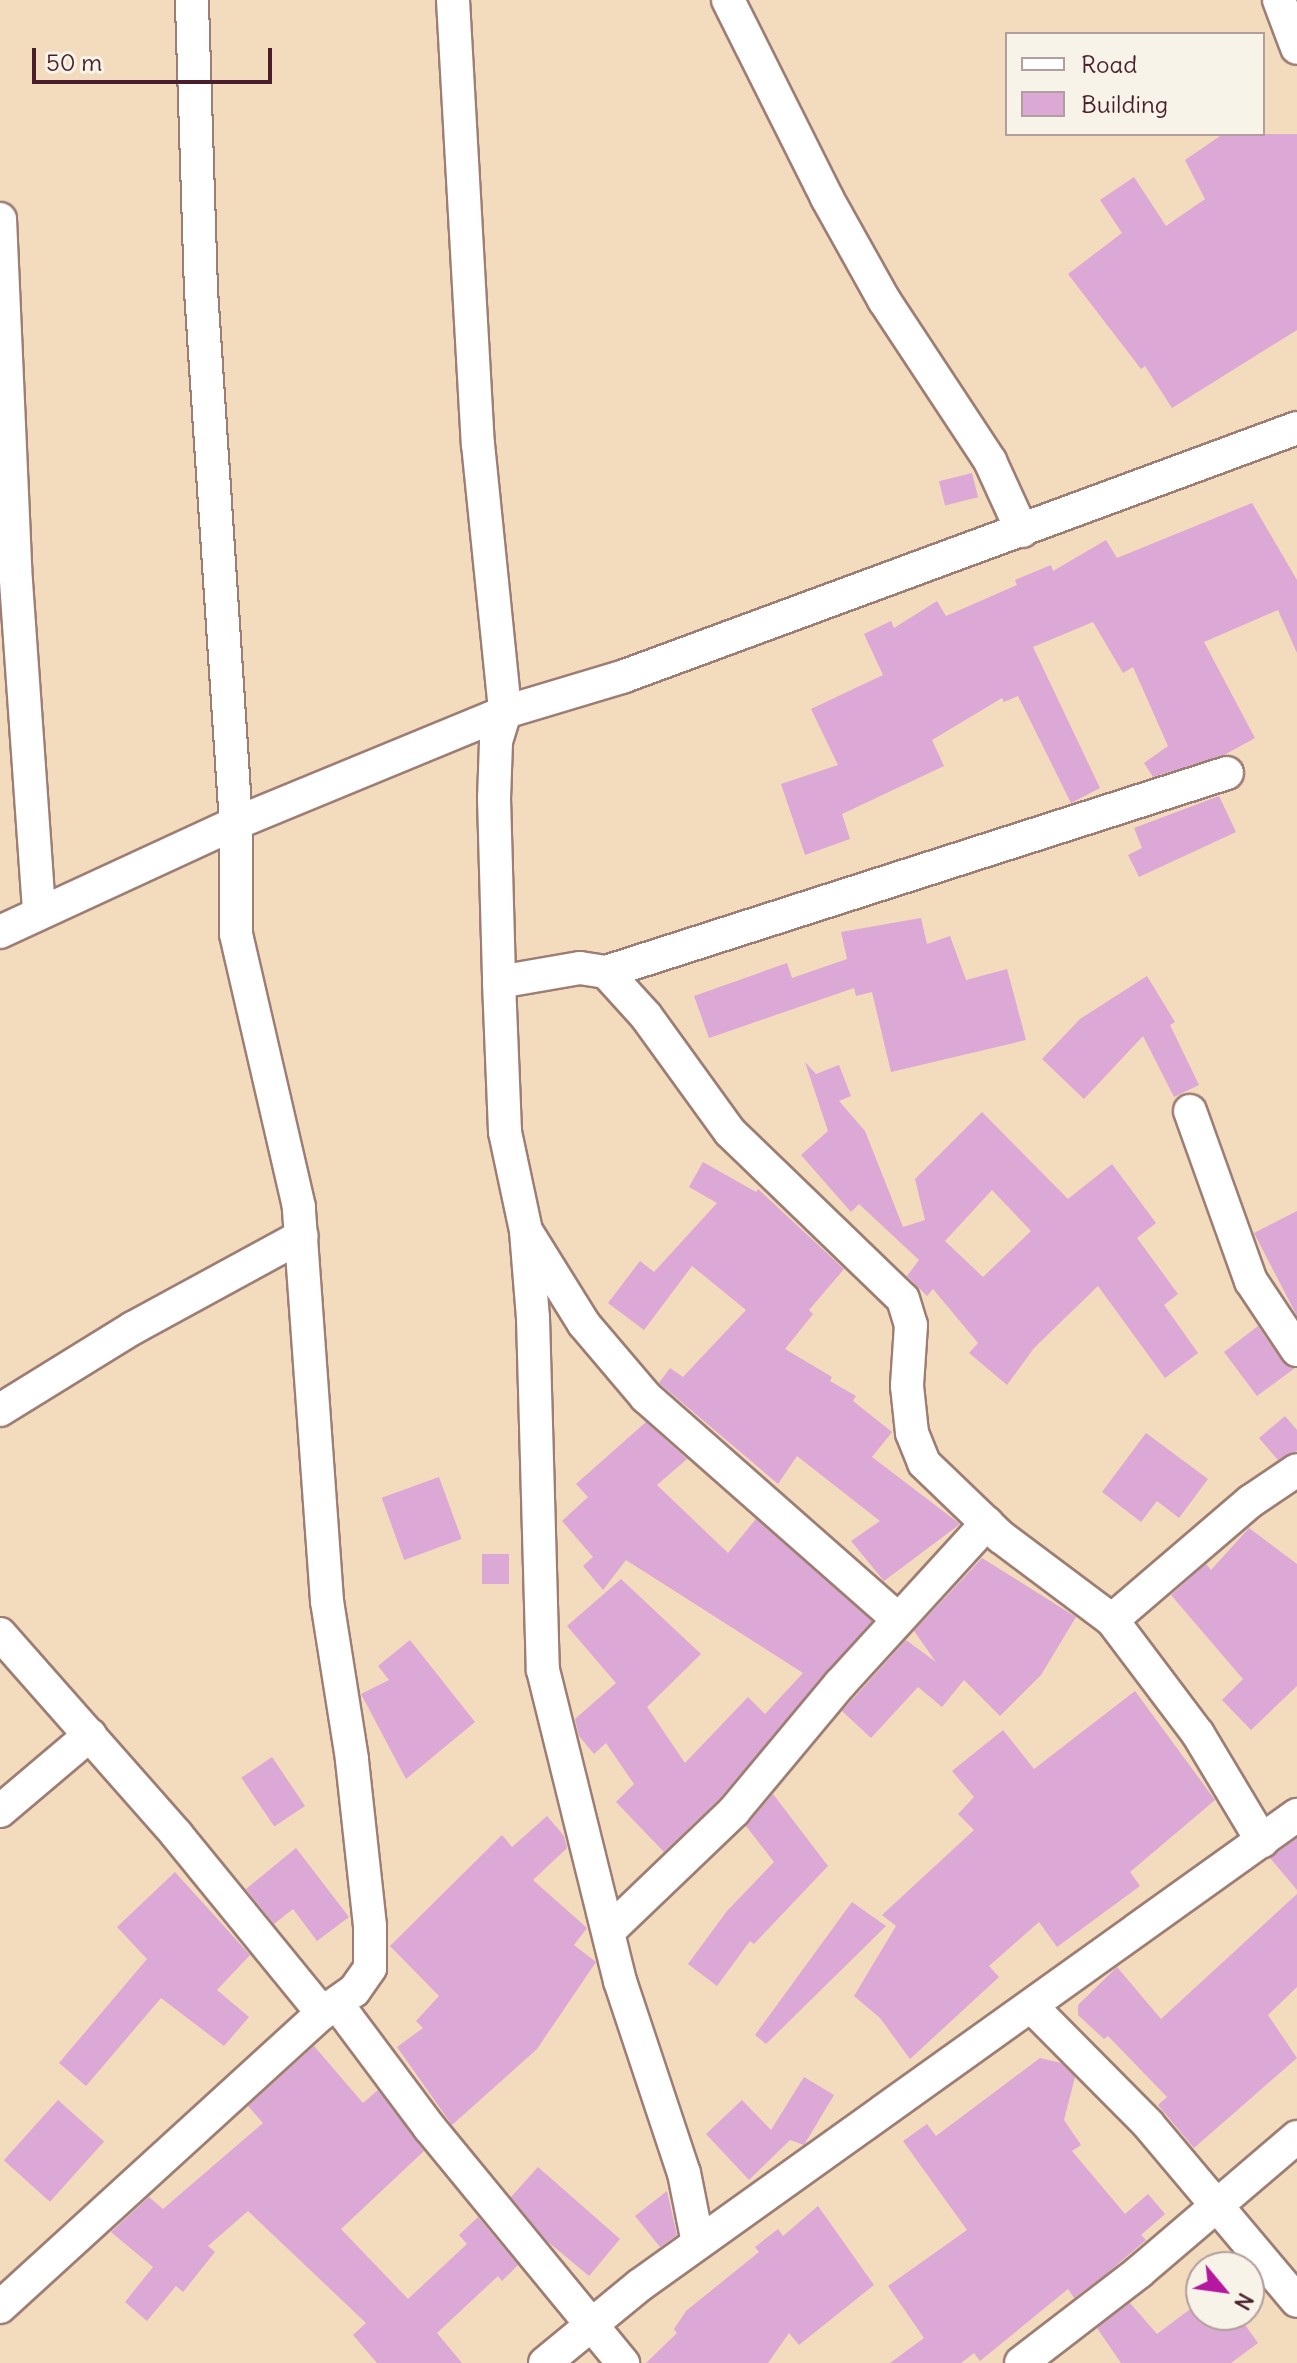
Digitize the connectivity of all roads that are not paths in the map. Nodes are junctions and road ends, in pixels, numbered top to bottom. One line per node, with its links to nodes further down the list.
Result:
1 (192, 0): 13 (street)
2 (453, 0): 10 (street)
3 (728, 0): 8 (street)
4 (1279, 0): 5 (street)
5 (1297, 48)
6 (0, 219): 9 (street)
7 (1297, 428): 8 (street)
8 (1022, 531): 10 (street)
9 (7, 568): 11 (street)
10 (505, 712): 13 (street); 17 (street)
11 (13, 750): 14 (street)
12 (1227, 773): 16 (street)
13 (236, 823): 14 (street); 20 (street)
14 (39, 912): 15 (street)
15 (0, 932)
16 (606, 972): 17 (street); 24 (street)
17 (499, 982): 19 (street)
18 (1190, 1111): 21 (street)
19 (526, 1231): 25 (street); 32 (street)
20 (302, 1236): 22 (street); 34 (street)
21 (1297, 1350)
22 (0, 1410)
23 (1297, 1470): 26 (street)
24 (987, 1523): 25 (street); 26 (street)
25 (897, 1618): 32 (street)
26 (1112, 1620): 31 (street)
27 (0, 1634): 28 (street)
28 (90, 1735): 29 (street); 34 (street)
29 (0, 1811)
30 (1297, 1815): 31 (street)
31 (1262, 1841): 33 (street)
32 (610, 1930): 37 (street)
33 (1033, 2008): 36 (street); 37 (street)
34 (330, 2009): 39 (street); 40 (street)
35 (1297, 2137): 36 (street)
36 (1216, 2204): 38 (street); 43 (street)
37 (698, 2243): 40 (street)
38 (1297, 2301)
39 (0, 2307)
40 (588, 2325): 41 (street); 42 (street)
41 (545, 2363)
42 (623, 2363)
43 (1021, 2363)

